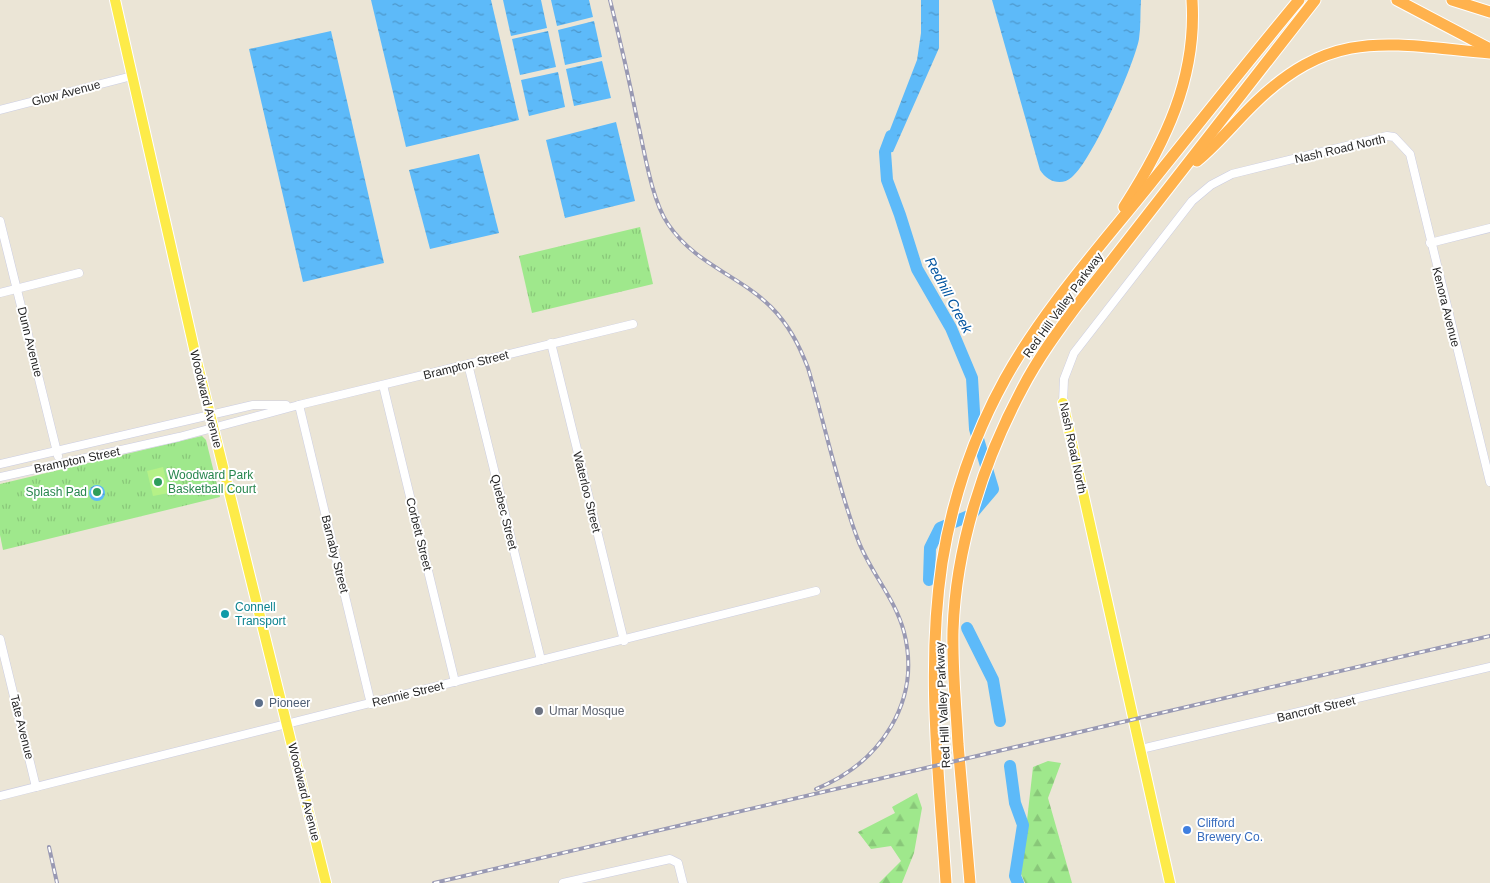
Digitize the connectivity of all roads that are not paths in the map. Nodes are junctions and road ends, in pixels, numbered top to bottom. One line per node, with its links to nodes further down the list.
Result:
1 (114, 0): 10 (main road, Woodward Avenue)
2 (1192, 0): 16 (highway)
3 (1315, 0): 13 (highway)
4 (1396, 0): 8 (highway)
5 (1452, 0): 7 (highway)
6 (1298, 2): 16 (highway)
7 (1490, 12)
8 (1490, 49)
9 (1490, 53): 13 (highway)
10 (132, 76): 11 (street, Glow Avenue); 27 (main road, Woodward Avenue)
11 (0, 110)
12 (1394, 137): 17 (street, Kenora Avenue); 25 (street, Nash Road North)
13 (1184, 171): 50 (highway, Red Hill Valley Parkway)
14 (0, 221): 19 (street, Dunn Avenue)
15 (1490, 228): 17 (street)
16 (1111, 233): 49 (highway, Red Hill Valley Parkway)
17 (1430, 243): 33 (street, Kenora Avenue)
18 (79, 274): 19 (street)
19 (17, 289): 20 (street); 29 (street, Dunn Avenue)
20 (0, 293)
21 (633, 324): 22 (street, Brampton Street)
22 (551, 343): 23 (street, Brampton Street); 36 (street, Waterloo Street)
23 (468, 364): 24 (street, Brampton Street); 37 (street, Quebec Street)
24 (383, 385): 26 (street, Brampton Street); 39 (street, Corbett Street)
25 (1062, 403): 42 (main road, Nash Road North)
26 (299, 405): 27 (street, Brampton Street); 28 (street, Brampton Street); 40 (street, Barnaby Street)
27 (210, 415): 28 (main road, Woodward Avenue); 29 (street, Brampton Street)
28 (214, 428): 30 (street, Brampton Street); 41 (main road, Woodward Avenue)
29 (57, 451): 30 (street, Dunn Avenue); 31 (street, Brampton Street)
30 (59, 463): 32 (street, Brampton Street)
31 (0, 464)
32 (0, 477)
33 (1490, 482)
34 (816, 591): 36 (street, Rennie Street)
35 (0, 639): 43 (street, Tate Avenue)
36 (624, 641): 37 (street, Rennie Street)
37 (540, 660): 39 (street, Rennie Street)
38 (1490, 667): 42 (street, Bancroft Street)
39 (455, 682): 40 (street, Rennie Street)
40 (371, 704): 41 (street, Rennie Street)
41 (287, 726): 43 (street, Rennie Street); 46 (main road, Woodward Avenue)
42 (1141, 749): 51 (main road, Nash Road North)
43 (36, 786): 44 (street, Rennie Street)
44 (0, 796)
45 (593, 880): 47 (street); 48 (street)
46 (326, 883)
47 (563, 883)
48 (683, 883)
49 (946, 883)
50 (970, 883)
51 (1170, 883)

